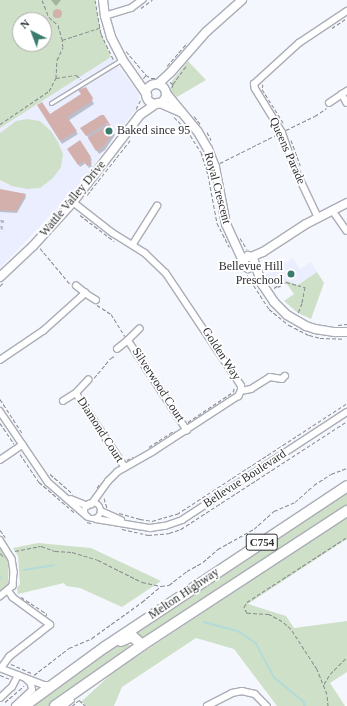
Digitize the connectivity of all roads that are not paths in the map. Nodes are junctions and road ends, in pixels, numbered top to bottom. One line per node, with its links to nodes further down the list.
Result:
1 (103, 0): 5 (street)
2 (142, 0): 5 (street)
3 (242, 0): 7 (street)
4 (347, 11): 23 (street, Queens Parade)
5 (105, 16): 6 (street)
6 (119, 61): 8 (street); 14 (lane)
7 (170, 73): 9 (street); 10 (street)
8 (141, 81): 9 (street); 12 (street)
9 (156, 84): 10 (street); 12 (street)
10 (166, 92): 15 (street); 17 (street, Royal Crescent)
11 (345, 93): 13 (street); 16 (street)
12 (145, 96): 15 (street); 18 (street, Wattle Valley Drive)
13 (347, 102)
14 (51, 103)
15 (159, 103): 17 (street, Royal Crescent); 18 (street, Wattle Valley Drive)
16 (329, 103)
17 (181, 112): 26 (street, Royal Crescent)
18 (137, 114): 19 (street, Wattle Valley Drive)
19 (73, 202): 25 (street, Golden Way); 27 (street, Wattle Valley Drive)
20 (347, 203): 22 (street)
21 (157, 206): 25 (street)
22 (333, 211): 23 (street); 24 (street)
23 (318, 218): 26 (street)
24 (347, 231)
25 (133, 244): 38 (street, Golden Way)
26 (250, 261): 32 (street, Royal Crescent)
27 (3, 278)
28 (74, 286): 29 (street)
29 (84, 293): 30 (street); 35 (street)
30 (94, 301)
31 (139, 329): 33 (street, Silverwood Court)
32 (347, 332)
33 (128, 340): 34 (street, Silverwood Court); 43 (street, Silverwood Court)
34 (118, 347)
35 (0, 360)
36 (285, 376): 38 (street)
37 (87, 381): 39 (street, Diamond Court)
38 (241, 391): 43 (street, Golden Way)
39 (76, 393): 40 (street, Diamond Court); 46 (street, Diamond Court)
40 (63, 401)
41 (0, 411): 44 (street)
42 (347, 412): 55 (street, Bellevue Boulevard)
43 (186, 427): 46 (street, Golden Way)
44 (22, 445): 45 (street); 49 (street)
45 (0, 460)
46 (123, 465): 48 (street, Golden Way)
47 (347, 486): 64 (highway, Melton Highway / C754)
48 (102, 490): 50 (street, Golden Way); 51 (street)
49 (60, 494): 50 (street); 53 (street)
50 (90, 505): 51 (street, Bellevue Boulevard); 53 (street)
51 (100, 508): 54 (street); 55 (street, Bellevue Boulevard)
52 (347, 510): 59 (highway, Melton Highway / C754)
53 (86, 519): 54 (street, Bellevue Boulevard)
54 (95, 521): 55 (street, Bellevue Boulevard)
55 (136, 526)
56 (0, 540): 57 (street)
57 (8, 591): 58 (street); 60 (street)
58 (0, 597)
59 (142, 645): 63 (highway, Melton Highway / C754); 64 (highway)
60 (0, 668): 61 (street)
61 (18, 675): 62 (street); 65 (street)
62 (29, 678): 64 (street); 67 (street)
63 (94, 678): 69 (highway, Melton Highway / C754); 70 (lane)
64 (54, 684): 68 (highway, Melton Highway / C754)
65 (2, 700)
66 (216, 700): 71 (street); 72 (street); 73 (street)
67 (14, 706)
68 (24, 706)
69 (55, 706)
70 (64, 706)
71 (207, 706)
72 (267, 706)
73 (270, 706)

